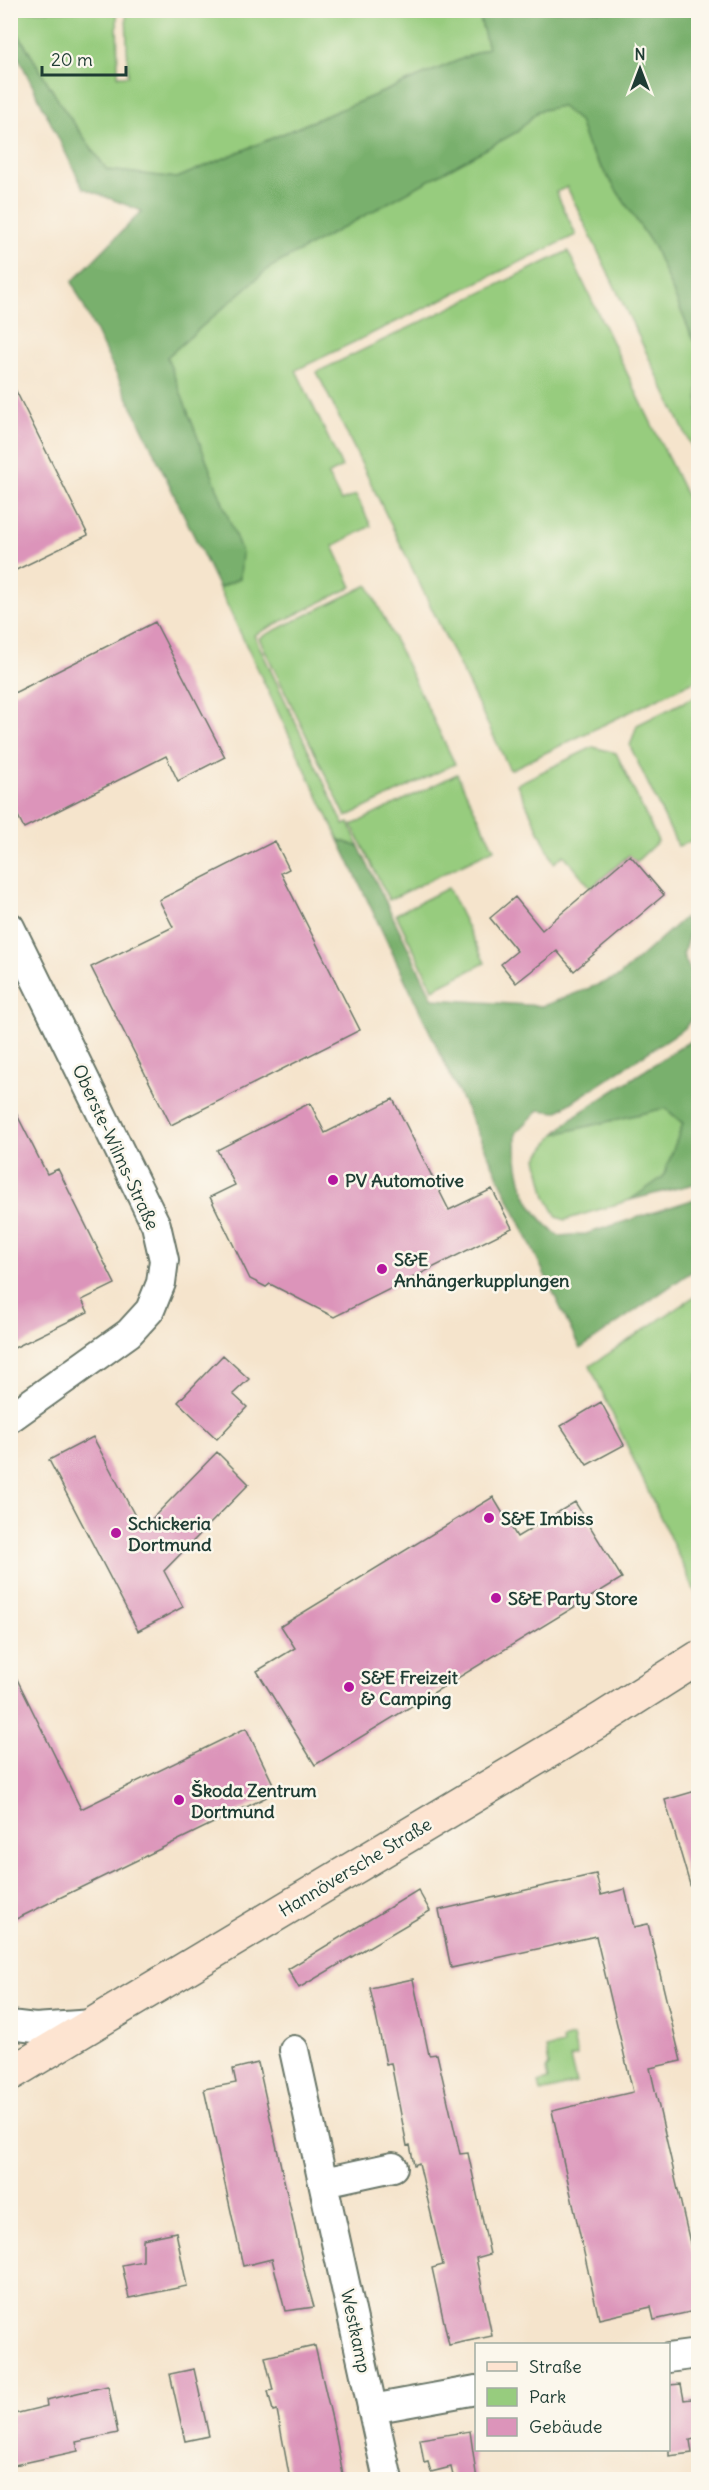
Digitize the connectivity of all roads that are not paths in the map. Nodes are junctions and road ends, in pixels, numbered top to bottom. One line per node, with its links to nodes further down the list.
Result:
1 (10, 927): 2 (street, Oberste-Wilms-Straße)
2 (10, 1418)
3 (699, 1658): 4 (main road, Hannöversche Straße)
4 (95, 2024): 5 (street); 7 (main road, Hannöversche Straße)
5 (10, 2025)
6 (294, 2050): 9 (street, Westkamp)
7 (10, 2074)
8 (393, 2167): 9 (street)
9 (324, 2182): 13 (street, Westkamp)
10 (699, 2354): 11 (street)
11 (670, 2358)
12 (475, 2390): 13 (street)
13 (372, 2409): 14 (street, Westkamp)
14 (388, 2480)

